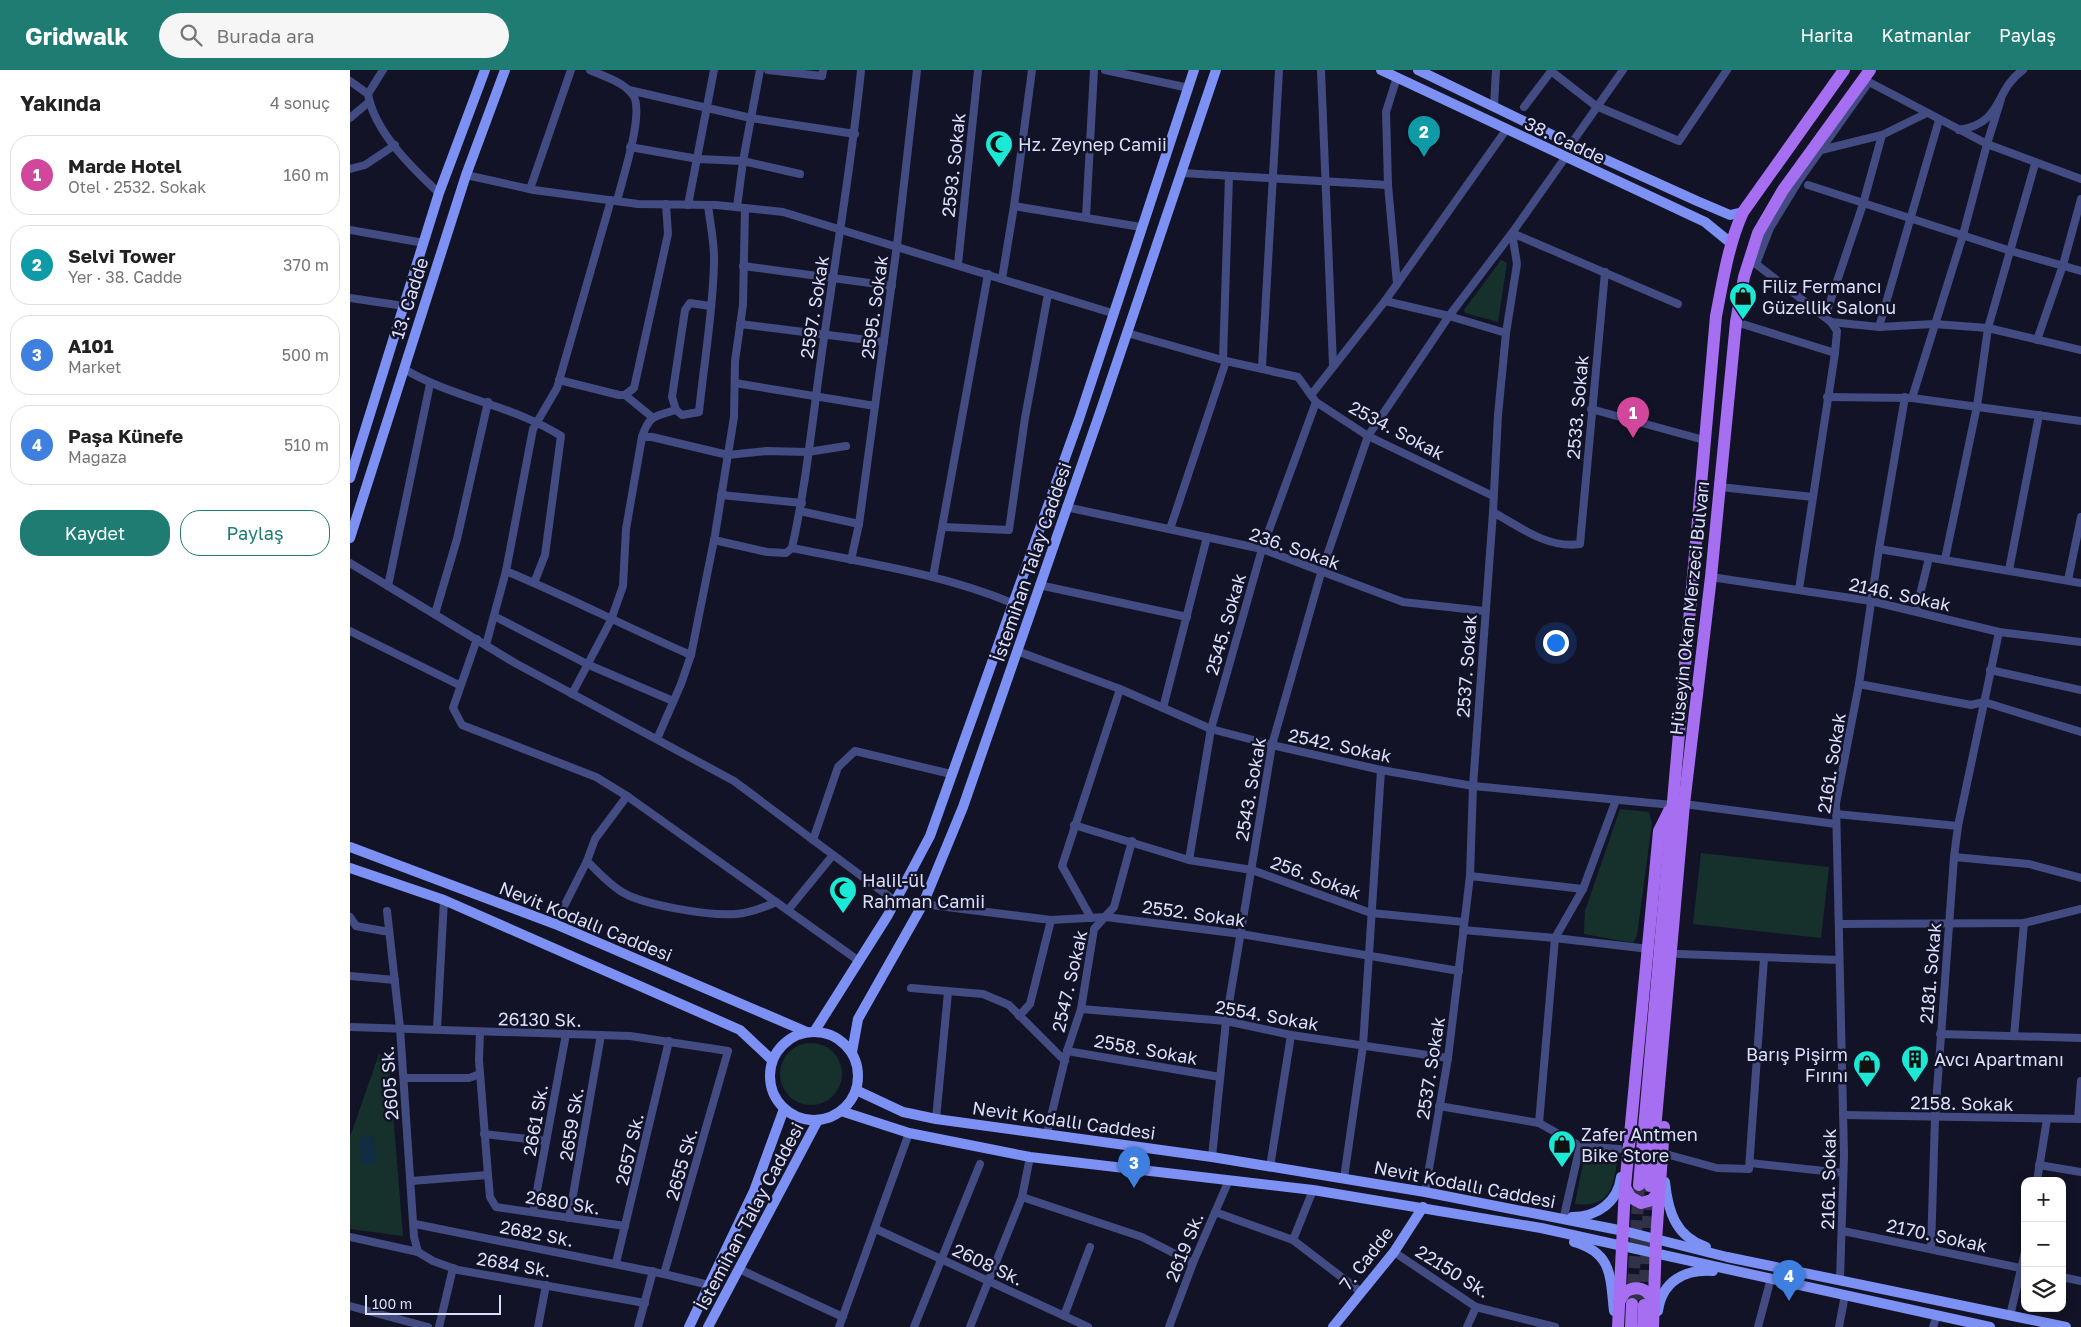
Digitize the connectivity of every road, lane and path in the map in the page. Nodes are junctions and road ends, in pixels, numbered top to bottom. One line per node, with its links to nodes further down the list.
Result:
1 (383, 70): 33 (street)
2 (485, 70): 67 (main road, 13. Cadde)
3 (505, 70): 59 (main road, 13. Cadde)
4 (571, 70): 66 (street)
5 (590, 70): 32 (street)
6 (714, 70): 37 (street)
7 (760, 70): 41 (street)
8 (768, 70): 9 (street)
9 (823, 70)
10 (861, 70): 45 (street, 2597. Sokak)
11 (917, 70): 86 (street, 2595. Sokak)
12 (978, 70): 88 (street, 2593. Sokak)
13 (1032, 70): 74 (street)
14 (1094, 70): 77 (street)
15 (1104, 70): 31 (street)
16 (1194, 70): 31 (main road, İstemihan Talay Caddesi)
17 (1216, 70): 57 (main road, İstemihan Talay Caddesi)
18 (1279, 70): 61 (street)
19 (1321, 70): 63 (street)
20 (1381, 70): 29 (main road, 38. Cadde)
21 (1418, 70): 35 (main road, 38. Cadde)
22 (1496, 70): 35 (street)
23 (1623, 70): 36 (street)
24 (1727, 70): 36 (street)
25 (1844, 70): 76 (main road, Hüseyin Okan Merzeci Bulvarı)
26 (1870, 70): 89 (main road, Hüseyin Okan Merzeci Bulvarı)
27 (2023, 70): 34 (street)
28 (1552, 71): 36 (street); 38 (street)
29 (1397, 78): 43 (main road, 38. Cadde); 64 (street)
30 (350, 81): 33 (street)
31 (1189, 88): 79 (main road, İstemihan Talay Caddesi)
32 (629, 90): 37 (street); 50 (street)
33 (369, 98): 40 (street); 49 (street)
34 (2001, 99): 44 (street); 48 (street, 2161. Sokak)
35 (1494, 106): 47 (main road, 38. Cadde)
36 (1596, 106): 47 (street)
37 (707, 108): 41 (street); 52 (street)
38 (1524, 108)
39 (1927, 114): 42 (street); 46 (street); 51 (street)
40 (350, 118)
41 (751, 118): 45 (street); 54 (street)
42 (1939, 120): 44 (street); 78 (street)
43 (1506, 130): 53 (main road, 38. Cadde); 97 (street, 2545. Sokak)
44 (1958, 130): 48 (street)
45 (855, 134): 80 (street, 2597. Sokak)
46 (1882, 134): 51 (street); 71 (street)
47 (1571, 144): 76 (main road, 38. Cadde)
48 (1986, 144): 55 (street); 83 (street, 2161. Sokak)
49 (395, 145): 56 (street); 67 (street)
50 (630, 147): 52 (street); 69 (street)
51 (1821, 150): 89 (street)
52 (698, 158): 54 (street); 72 (street)
53 (1565, 158): 82 (street); 85 (main road, 38. Cadde)
54 (743, 161): 58 (street); 75 (street)
55 (2035, 164): 62 (street); 87 (street)
56 (350, 169)
57 (1182, 173): 60 (street); 114 (main road, İstemihan Talay Caddesi)
58 (800, 174)
59 (466, 175): 66 (street); 123 (main road, 13. Cadde)
60 (1230, 176): 61 (street); 120 (street)
61 (1271, 178): 63 (street); 122 (street)
62 (2081, 179)
63 (1326, 181): 64 (street); 121 (street)
64 (1388, 184): 97 (street)
65 (1808, 185): 71 (street)
66 (530, 189): 69 (street)
67 (439, 193): 84 (main road, 13. Cadde)
68 (2081, 199): 90 (street)
69 (614, 200): 70 (street); 124 (street)
70 (666, 204): 72 (street); 127 (street)
71 (1863, 204): 78 (street); 107 (street)
72 (688, 205): 73 (street)
73 (708, 205): 75 (street); 104 (street)
74 (1014, 206): 77 (street); 96 (street)
75 (741, 208): 80 (street); 91 (street)
76 (1743, 212): 85 (main road, Hüseyin Okan Merzeci Bulvarı)
77 (1086, 217): 79 (street)
78 (1912, 217): 83 (street); 111 (street)
79 (1141, 227): 105 (main road, İstemihan Talay Caddesi)
80 (841, 228): 86 (street); 95 (street, 2597. Sokak)
81 (350, 230): 84 (street)
82 (1512, 233): 93 (street); 106 (street, 2543. Sokak); 115 (street, 2537. Sokak)
83 (1963, 235): 87 (street); 110 (street, 2161. Sokak)
84 (424, 243): 103 (main road, 13. Cadde)
85 (1732, 244): 143 (main road, Hüseyin Okan Merzeci Bulvarı)
86 (897, 245): 88 (street); 98 (street, 2595. Sokak)
87 (2011, 251): 90 (street); 112 (street)
88 (958, 264): 94 (street)
89 (1751, 264): 107 (street); 108 (main road, Hüseyin Okan Merzeci Bulvarı)
90 (2063, 265): 92 (street); 116 (street)
91 (743, 266): 95 (street); 109 (street)
92 (2081, 271)
93 (1605, 272): 102 (street); 135 (street, 2533. Sokak)
94 (988, 274): 96 (street); 157 (street)
95 (833, 277): 98 (street); 113 (street, 2597. Sokak)
96 (1002, 279): 99 (street)
97 (1397, 284): 101 (street, 2545. Sokak)
98 (892, 286): 117 (street, 2595. Sokak)
99 (1048, 294): 105 (street); 157 (street)
100 (350, 298): 103 (street)
101 (1385, 301): 106 (street); 121 (street, 2545. Sokak)
102 (1678, 304)
103 (404, 306): 147 (main road, 13. Cadde)
104 (710, 306): 136 (street); 136 (street)
105 (1112, 313): 181 (main road, İstemihan Talay Caddesi)
106 (1449, 316): 115 (street); 141 (street, 2543. Sokak)
107 (1828, 320): 111 (street); 119 (street)
108 (1736, 322): 119 (street); 148 (main road, Hüseyin Okan Merzeci Bulvarı)
109 (740, 324): 113 (street); 125 (street)
110 (1934, 324): 111 (street); 112 (street); 130 (street, 2161. Sokak)
111 (1880, 326)
112 (1988, 328): 116 (street); 134 (street)
113 (824, 333): 117 (street); 128 (street, 2597. Sokak)
114 (1127, 333): 120 (street); 153 (main road, İstemihan Talay Caddesi)
115 (1506, 333): 150 (street, 2537. Sokak)
116 (2037, 340): 118 (street)
117 (884, 342): 133 (street, 2595. Sokak)
118 (2081, 350)
119 (1836, 353): 129 (street)
120 (1224, 361): 122 (street); 158 (street)
121 (1333, 365): 131 (street, 2545. Sokak)
122 (1262, 367): 131 (street, 2534. Sokak)
123 (404, 369): 126 (street); 160 (main road, 13. Cadde)
124 (559, 380): 127 (street); 140 (street)
125 (735, 383): 128 (street); 146 (street)
126 (430, 384): 132 (street); 178 (street)
127 (625, 395): 138 (street)
128 (816, 395): 133 (street); 145 (street, 2597. Sokak)
129 (1827, 397): 130 (street); 151 (street)
130 (1909, 397): 134 (street); 164 (street, 2161. Sokak)
131 (1314, 399): 141 (street, 2534. Sokak); 163 (street, 2545. Sokak)
132 (488, 402): 140 (street); 184 (street)
133 (875, 406): 156 (street, 2595. Sokak)
134 (1977, 406): 137 (street); 166 (street)
135 (1591, 409): 143 (street); 154 (street, 2533. Sokak)
136 (676, 410): 138 (street)
137 (2039, 415): 139 (street); 169 (street)
138 (652, 417): 142 (street)
139 (2081, 421)
140 (536, 423): 170 (street); 175 (street)
141 (1368, 436): 150 (street, 2534. Sokak); 171 (street, 2543. Sokak)
142 (642, 437): 146 (street); 187 (street)
143 (1704, 440): 214 (main road, Hüseyin Okan Merzeci Bulvarı)
144 (846, 446): 145 (street)
145 (808, 452): 146 (street); 152 (street, 2597. Sokak)
146 (728, 455): 149 (street)
147 (350, 478)
148 (1720, 487): 151 (street); 173 (main road, Hüseyin Okan Merzeci Bulvarı)
149 (721, 495): 152 (street); 161 (street)
150 (1493, 496): 154 (street, 2537. Sokak)
151 (1813, 497): 179 (street)
152 (801, 507): 156 (street); 162 (street, 2597. Sokak)
153 (1066, 507): 158 (street, 236. Sokak); 177 (main road, İstemihan Talay Caddesi)
154 (1493, 512): 182 (street, 2537. Sokak)
155 (2081, 516): 174 (street)
156 (859, 524): 167 (street, 2595. Sokak)
157 (944, 527): 172 (street)
158 (1170, 529): 159 (street, 236. Sokak)
159 (1207, 537): 163 (street, 236. Sokak); 186 (street)
160 (350, 538)
161 (714, 540): 162 (street); 194 (street)
162 (792, 548): 167 (street)
163 (1262, 549): 171 (street, 236. Sokak); 205 (street, 2545. Sokak)
164 (1879, 549): 165 (street); 180 (street, 2161. Sokak)
165 (1929, 558): 166 (street); 183 (street)
166 (1945, 559): 169 (street)
167 (851, 560): 172 (street)
168 (350, 564): 178 (street)
169 (2009, 570): 174 (street)
170 (506, 571): 175 (street); 185 (street)
171 (1321, 573): 182 (street, 236. Sokak); 208 (street, 2543. Sokak)
172 (933, 577): 181 (street)
173 (1711, 577): 179 (street, 2146. Sokak); 214 (main road, Hüseyin Okan Merzeci Bulvarı)
174 (2068, 580): 176 (street)
175 (534, 583): 187 (street)
176 (2081, 583)
177 (1039, 585): 186 (street); 193 (main road, İstemihan Talay Caddesi)
178 (388, 586): 184 (street)
179 (1799, 589): 180 (street, 2146. Sokak)
180 (1871, 601): 183 (street, 2146. Sokak); 197 (street, 2161. Sokak)
181 (1012, 603): 210 (main road, İstemihan Talay Caddesi)
182 (1484, 611): 211 (street, 2537. Sokak)
183 (1916, 611): 189 (street, 2146. Sokak)
184 (435, 614): 190 (street)
185 (494, 616): 192 (street); 195 (street)
186 (1187, 617): 204 (street)
187 (611, 620): 194 (street); 195 (street)
188 (350, 631): 198 (street)
189 (1999, 632): 191 (street, 2146. Sokak); 196 (street, 2181. Sokak)
190 (477, 639): 192 (street); 198 (street)
191 (2081, 642)
192 (486, 645): 201 (street)
193 (1017, 651): 199 (street, 2542. Sokak); 234 (main road, İstemihan Talay Caddesi)
194 (691, 655): 202 (street)
195 (589, 665): 201 (street); 202 (street)
196 (1990, 670): 200 (street); 203 (street, 2181. Sokak)
197 (1859, 684): 203 (street); 215 (street, 2161. Sokak)
198 (459, 685): 212 (street)
199 (1120, 689): 204 (street, 2542. Sokak); 217 (street)
200 (2081, 690)
201 (572, 694): 207 (street)
202 (673, 701): 207 (street)
203 (1984, 702): 206 (street); 218 (street, 2181. Sokak)
204 (1164, 708): 205 (street, 2542. Sokak)
205 (1211, 729): 208 (street, 2542. Sokak); 224 (street, 2545. Sokak)
206 (2081, 732)
207 (657, 739): 219 (street)
208 (1272, 745): 209 (street, 2542. Sokak); 226 (street, 2543. Sokak)
209 (1381, 770): 211 (street, 2542. Sokak); 238 (street)
210 (951, 774): 219 (street); 232 (main road, İstemihan Talay Caddesi)
211 (1473, 786): 213 (street, 2542. Sokak); 228 (street, 2537. Sokak)
212 (627, 796): 225 (street); 233 (street)
213 (1616, 800): 214 (street, 2542. Sokak); 230 (street)
214 (1678, 805): 216 (street, 2542. Sokak); 252 (main road); 253 (main road); 322 (main road, Hüseyin Okan Merzeci Bulvarı)
215 (1836, 814): 216 (street, 2161. Sokak); 218 (street)
216 (1836, 824): 246 (street, 2161. Sokak)
217 (1074, 825): 220 (street, 256. Sokak); 241 (street)
218 (1958, 826): 223 (street, 2181. Sokak)
219 (813, 840): 222 (street)
220 (1132, 841): 224 (street, 256. Sokak); 240 (street, 2547. Sokak)
221 (350, 847): 245 (main road, Nevit Kodallı Caddesi)
222 (833, 855): 232 (street); 236 (street)
223 (1954, 856): 229 (street); 247 (street, 2181. Sokak)
224 (1190, 860): 226 (street, 256. Sokak)
225 (587, 861): 233 (street); 245 (street)
226 (1252, 870): 238 (street, 256. Sokak); 250 (street, 2543. Sokak)
227 (351, 871): 231 (main road)
228 (1470, 876): 230 (street); 243 (street, 2537. Sokak)
229 (2081, 878)
230 (1583, 889): 251 (street)
231 (444, 900): 268 (street); 283 (main road)
232 (895, 901): 257 (main road, İstemihan Talay Caddesi)
233 (776, 902): 236 (street)
234 (923, 904): 242 (street, 2552. Sokak); 281 (main road, İstemihan Talay Caddesi)
235 (2081, 909): 244 (street)
236 (788, 910): 257 (street)
237 (387, 912): 249 (street, 2605 Sk.)
238 (1371, 912): 243 (street, 256. Sokak); 254 (street)
239 (350, 917): 249 (street)
240 (1106, 917): 241 (street, 2552. Sokak); 250 (street, 2552. Sokak); 263 (street, 2547. Sokak)
241 (1091, 918): 242 (street, 2552. Sokak)
242 (1051, 920): 264 (street)
243 (1464, 922): 248 (street, 2537. Sokak)
244 (2024, 923): 247 (street); 275 (street)
245 (555, 924): 270 (main road, Nevit Kodallı Caddesi)
246 (1839, 924): 247 (street); 256 (street, 2161. Sokak)
247 (1949, 924): 272 (street, 2181. Sokak)
248 (1463, 930): 251 (street); 258 (street, 2537. Sokak)
249 (389, 932): 260 (street, 2605 Sk.)
250 (1240, 934): 254 (street, 2552. Sokak); 265 (street, 2543. Sokak)
251 (1555, 938): 252 (street); 299 (street)
252 (1649, 949): 304 (main road)
253 (1679, 954): 255 (street); 307 (main road)
254 (1370, 956): 258 (street, 2552. Sokak); 278 (street)
255 (1764, 958): 256 (street); 312 (street)
256 (1839, 960): 293 (street, 2161. Sokak)
257 (860, 961): 270 (main road, İstemihan Talay Caddesi)
258 (1459, 971): 282 (street, 2537. Sokak)
259 (350, 976): 260 (street)
260 (395, 980): 267 (street, 2605 Sk.)
261 (912, 988): 262 (street)
262 (948, 992): 264 (street); 295 (street)
263 (1081, 1009): 265 (street, 2554. Sokak); 280 (street, 2547. Sokak)
264 (1019, 1016): 284 (street)
265 (1226, 1020): 274 (street, 2554. Sokak); 287 (street, 2543. Sokak)
266 (350, 1027): 267 (street, 26130 Sk.)
267 (400, 1028): 268 (street, 26130 Sk.); 286 (street, 2605 Sk.)
268 (436, 1030): 269 (street, 26130 Sk.)
269 (480, 1032): 271 (street, 26130 Sk.); 285 (street)
270 (810, 1032): 281 (main road); 283 (main road)
271 (566, 1034): 273 (street, 26130 Sk.); 303 (street, 2661 Sk.)
272 (1940, 1034): 275 (street); 294 (street, 2181. Sokak)
273 (601, 1035): 277 (street, 26130 Sk.); 331 (street, 2659 Sk.)
274 (1291, 1035): 278 (street, 2554. Sokak); 313 (street)
275 (2014, 1036): 276 (street)
276 (2081, 1038)
277 (669, 1041): 279 (street, 26130 Sk.); 333 (street, 2657 Sk.)
278 (1363, 1046): 282 (street, 2554. Sokak); 318 (street)
279 (728, 1051): 356 (street, 2655 Sk.)
280 (1067, 1051): 284 (street, 2547. Sokak); 287 (street, 2558. Sokak)
281 (852, 1052): 289 (main road)
282 (1448, 1058): 290 (street, 2537. Sokak)
283 (772, 1060): 291 (main road)
284 (1065, 1061): 301 (street, 2547. Sokak)
285 (480, 1074): 286 (street); 302 (street)
286 (404, 1078): 320 (street, 2605 Sk.)
287 (1220, 1078): 309 (street, 2543. Sokak)
288 (2081, 1081): 297 (street)
289 (856, 1090): 292 (main road); 295 (main road, Nevit Kodallı Caddesi)
290 (1439, 1106): 299 (street); 324 (street, 2537. Sokak)
291 (784, 1109): 298 (main road); 364 (main road, İstemihan Talay Caddesi)
292 (841, 1111): 298 (main road); 300 (main road, Nevit Kodallı Caddesi)
293 (1843, 1115): 294 (street, 2158. Sokak); 315 (street, 2161. Sokak)
294 (1935, 1118): 296 (street, 2158. Sokak); 343 (street, 2181. Sokak)
295 (936, 1119): 301 (main road, Nevit Kodallı Caddesi)
296 (2047, 1119): 297 (street, 2158. Sokak); 311 (street)
297 (2079, 1119)
298 (818, 1120): 352 (main road, İstemihan Talay Caddesi)
299 (1539, 1123): 305 (street)
300 (908, 1133): 308 (main road, Nevit Kodallı Caddesi); 335 (street)
301 (1047, 1133): 309 (main road, Nevit Kodallı Caddesi)
302 (484, 1134): 303 (street); 316 (street)
303 (546, 1141): 327 (street, 2661 Sk.)
304 (1630, 1141): 321 (main road); 330 (main road)
305 (1580, 1146): 306 (street); 330 (street)
306 (1619, 1148)
307 (1662, 1155): 312 (street); 322 (main road); 347 (main road)
308 (1030, 1157): 319 (main road, Nevit Kodallı Caddesi); 325 (street)
309 (1212, 1157): 313 (main road, Nevit Kodallı Caddesi)
310 (980, 1164): 348 (street)
311 (2040, 1165): 314 (street); 317 (street)
312 (1749, 1166): 315 (street)
313 (1270, 1167): 318 (main road, Nevit Kodallı Caddesi)
314 (2081, 1172)
315 (1843, 1173): 336 (street, 2161. Sokak)
316 (488, 1175): 320 (street); 327 (street, 2680 Sk.)
317 (2038, 1177)
318 (1344, 1178): 324 (main road, Nevit Kodallı Caddesi)
319 (1229, 1180): 323 (main road, Nevit Kodallı Caddesi); 328 (street, 2619 Sk.)
320 (411, 1181): 332 (street, 2605 Sk.)
321 (1626, 1187): 322 (main road); 337 (main road)
322 (1649, 1187): 340 (main road)
323 (1313, 1190): 326 (main road, Nevit Kodallı Caddesi); 339 (street)
324 (1425, 1192): 329 (main road, Nevit Kodallı Caddesi)
325 (1022, 1197): 350 (street); 361 (street)
326 (1423, 1207): 334 (main road, Nevit Kodallı Caddesi); 345 (main road, 7. Cadde)
327 (533, 1212): 331 (street, 2680 Sk.)
328 (1215, 1212): 339 (street); 350 (street, 2619 Sk.)
329 (1536, 1214): 330 (main road); 337 (main road, Nevit Kodallı Caddesi)
330 (1564, 1216)
331 (570, 1218): 333 (street, 2680 Sk.)
332 (415, 1224): 344 (street, 2605 Sk.); 349 (street, 2682 Sk.)
333 (626, 1226): 349 (street, 2657 Sk.)
334 (1541, 1228): 342 (main road, Nevit Kodallı Caddesi); 390 (main road)
335 (876, 1229): 348 (street, 2608 Sk.); 372 (street)
336 (1843, 1231): 343 (street, 2170. Sokak); 359 (street, 2161. Sokak)
337 (1624, 1232): 340 (main road, Nevit Kodallı Caddesi); 342 (main road)
338 (350, 1237): 344 (street, 2684 Sk.)
339 (1293, 1240): 365 (street)
340 (1656, 1240): 346 (main road); 347 (main road, Nevit Kodallı Caddesi)
341 (1090, 1247): 373 (street)
342 (1624, 1247): 346 (main road, Nevit Kodallı Caddesi); 368 (main road)
343 (1931, 1248): 353 (street, 2170. Sokak)
344 (418, 1252): 351 (street, 2684 Sk.)
345 (1394, 1252): 365 (main road, 7. Cadde); 370 (street, 22150 Sk.)
346 (1656, 1253): 355 (main road, Nevit Kodallı Caddesi); 368 (main road)
347 (1727, 1257): 359 (main road, Nevit Kodallı Caddesi)
348 (941, 1259): 361 (street, 2608 Sk.); 383 (street)
349 (616, 1263): 354 (street, 2682 Sk.)
350 (1193, 1263): 386 (street, 2619 Sk.)
351 (453, 1268): 363 (street, 2684 Sk.); 377 (street)
352 (739, 1269): 372 (street); 381 (main road, İstemihan Talay Caddesi)
353 (2021, 1269)
354 (653, 1271): 356 (street); 367 (street)
355 (1739, 1271): 358 (main road, Nevit Kodallı Caddesi); 393 (main road)
356 (664, 1274): 364 (street)
357 (2021, 1276): 374 (street)
358 (1771, 1278): 366 (main road, Nevit Kodallı Caddesi); 394 (street)
359 (1840, 1278): 374 (main road, Nevit Kodallı Caddesi)
360 (2066, 1278): 362 (street)
361 (990, 1281): 373 (street, 2608 Sk.); 384 (street)
362 (2081, 1281)
363 (546, 1285): 367 (street, 2684 Sk.); 378 (street)
364 (709, 1286): 380 (main road, İstemihan Talay Caddesi)
365 (1361, 1292): 387 (main road, 7. Cadde)
366 (1845, 1295): 371 (main road, Nevit Kodallı Caddesi); 395 (street)
367 (645, 1303): 379 (street)
368 (1637, 1304): 390 (main road); 391 (main road); 392 (main road); 393 (main road)
369 (350, 1306): 376 (street)
370 (1476, 1307): 375 (street, 22150 Sk.); 388 (street)
371 (1936, 1315): 396 (street); 397 (main road, Nevit Kodallı Caddesi)
372 (843, 1316): 382 (street)
373 (1064, 1316): 385 (street, 2608 Sk.)
374 (2010, 1316): 398 (main road, Nevit Kodallı Caddesi)
375 (1538, 1325): 389 (street, 22150 Sk.)
376 (428, 1327)
377 (439, 1327)
378 (538, 1327)
379 (638, 1327)
380 (689, 1327)
381 (708, 1327)
382 (839, 1327)
383 (914, 1327)
384 (970, 1327)
385 (1088, 1327)
386 (1169, 1327)
387 (1333, 1327)
388 (1468, 1327)
389 (1556, 1327)
390 (1617, 1327)
391 (1631, 1327)
392 (1643, 1327)
393 (1654, 1327)
394 (1758, 1327)
395 (1839, 1327)
396 (1933, 1327)
397 (1990, 1327)
398 (2066, 1327)

